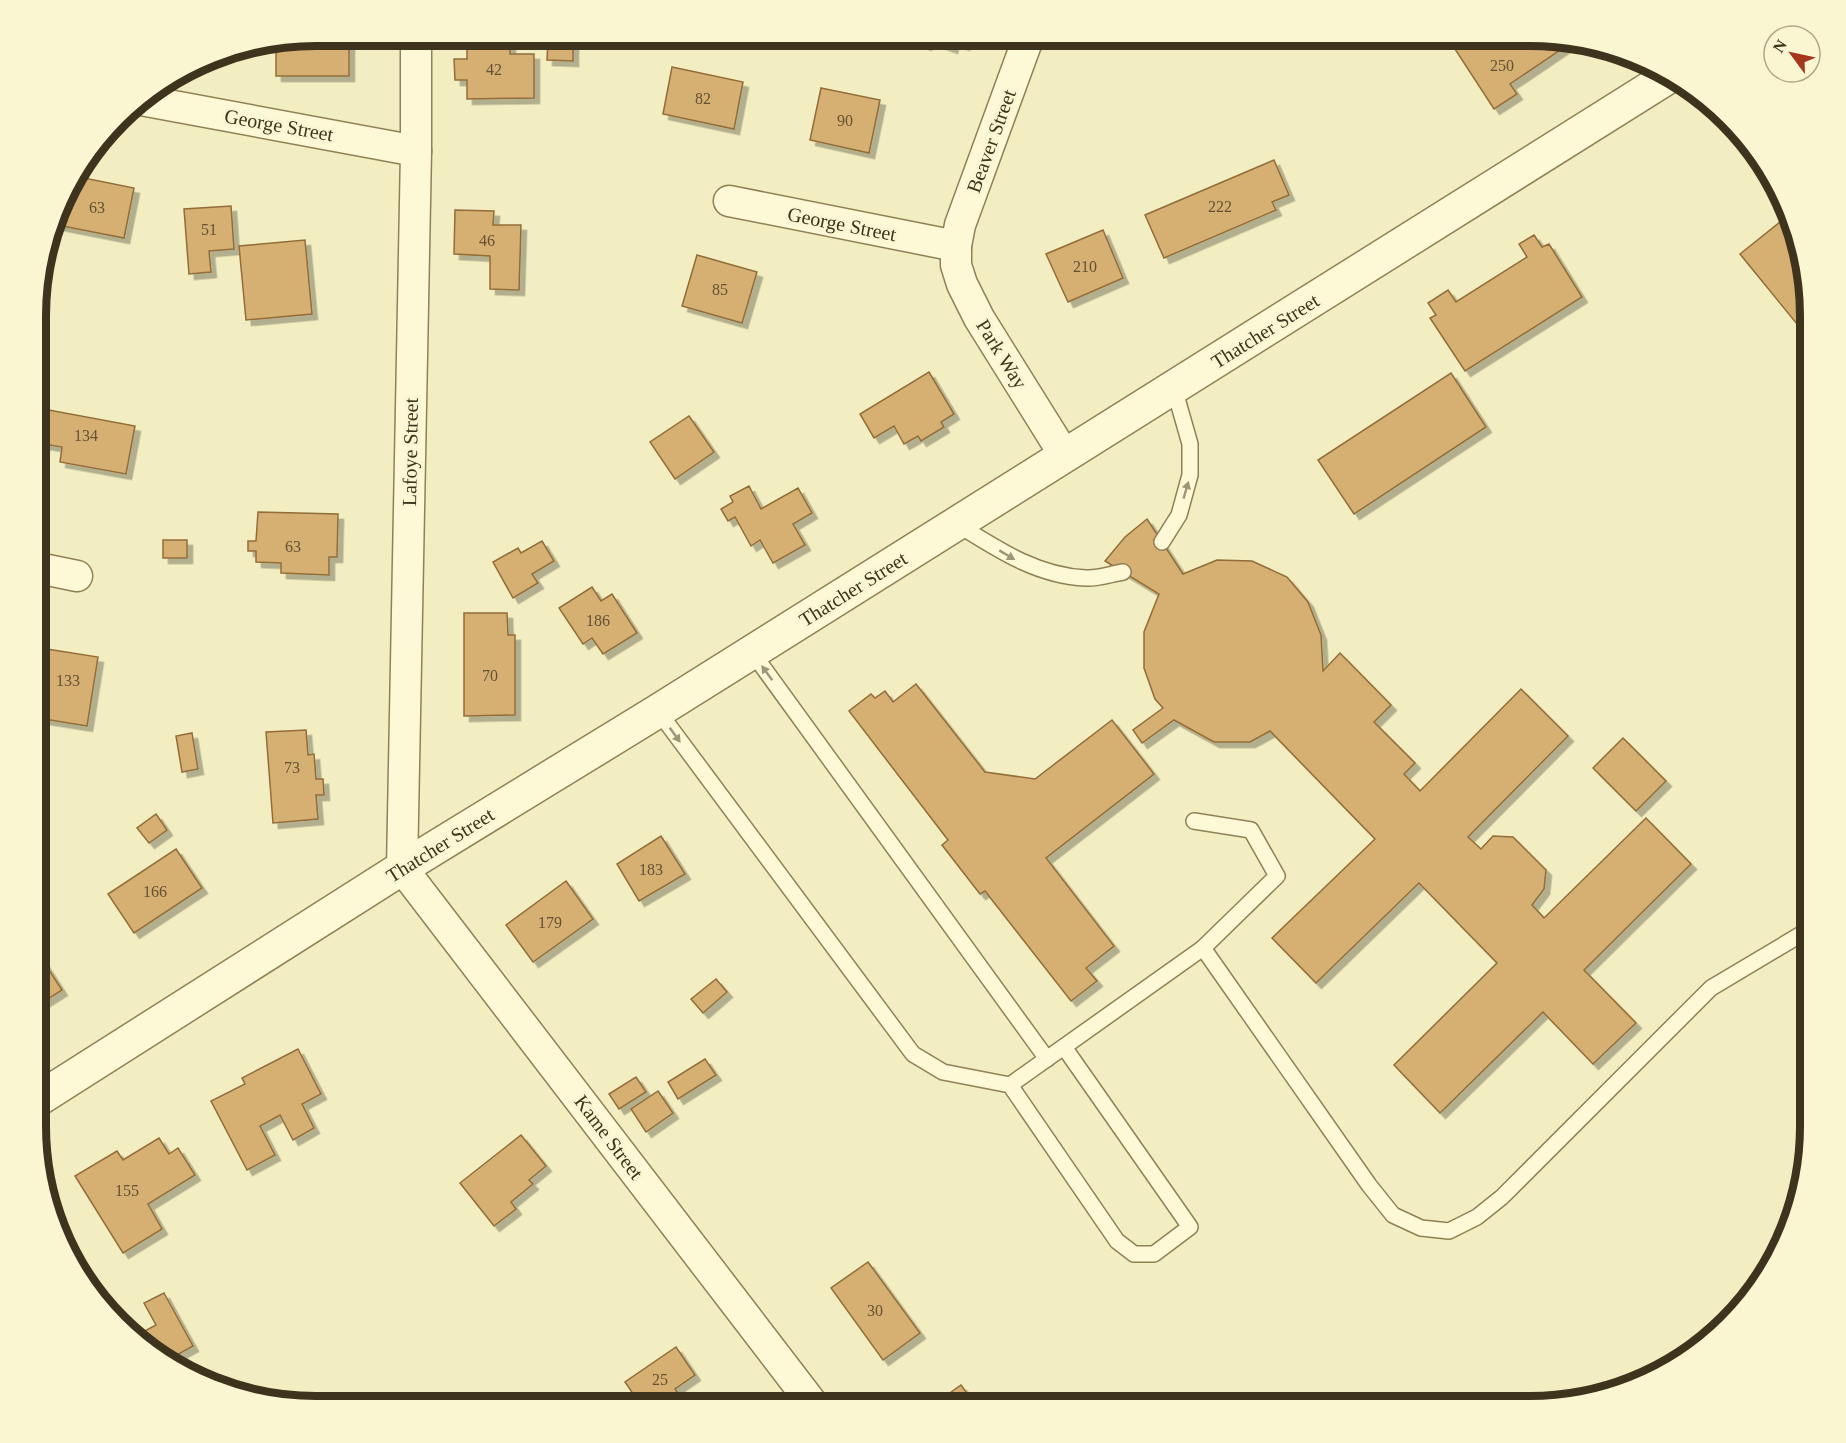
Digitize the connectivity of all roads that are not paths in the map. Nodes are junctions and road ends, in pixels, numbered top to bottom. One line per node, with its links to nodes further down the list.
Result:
1 (416, 47): 5 (street, Lafoye Street)
2 (1025, 47): 7 (street, Beaver Street)
3 (1661, 81): 8 (street, Thatcher Street)
4 (152, 102): 5 (street, George Street)
5 (416, 151): 18 (street, Lafoye Street)
6 (729, 201): 7 (street, George Street)
7 (956, 246): 9 (street, Park Way)
8 (1174, 388): 9 (street, Thatcher Street); 11 (lane, one-way to 8)
9 (1065, 456): 10 (street, Thatcher Street)
10 (957, 524): 13 (lane, one-way to 13); 15 (street, Thatcher Street)
11 (1162, 542)
12 (46, 570): 14 (street)
13 (1123, 572)
14 (77, 576)
15 (752, 652): 16 (street, Thatcher Street); 22 (lane, one-way to 15)
16 (657, 711): 18 (street, Thatcher Street); 23 (lane, one-way to 23)
17 (1194, 821): 20 (lane)
18 (402, 868): 24 (street, Thatcher Street); 25 (street, Kame Street)
19 (1800, 935): 20 (lane)
20 (1203, 948): 21 (lane)
21 (1064, 1047): 22 (lane); 23 (lane)
22 (1047, 1059): 23 (lane)
23 (1010, 1085)
24 (46, 1094)
25 (807, 1396)

